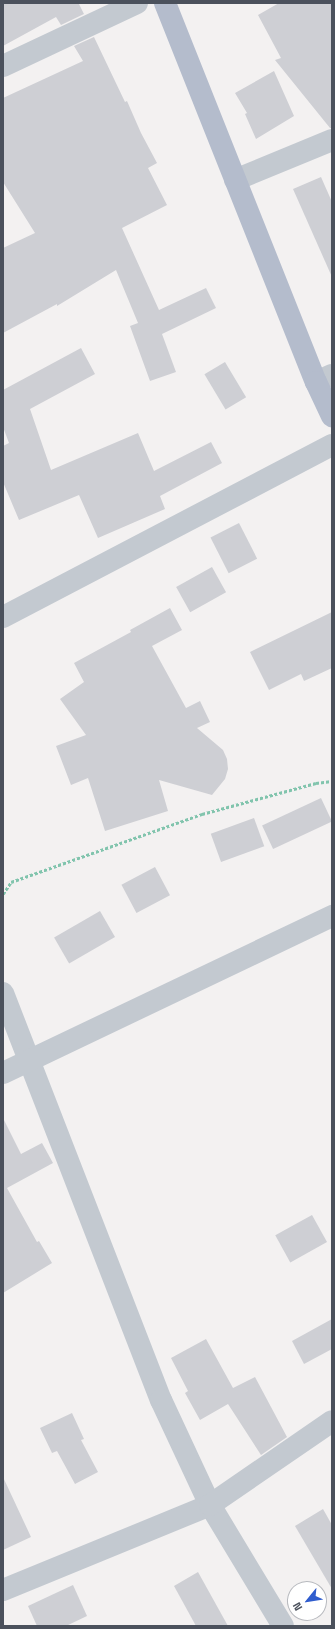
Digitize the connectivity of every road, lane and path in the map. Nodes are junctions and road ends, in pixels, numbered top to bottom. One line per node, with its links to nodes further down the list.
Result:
1 (137, 3): 3 (street)
2 (165, 3): 5 (main road)
3 (3, 66)
4 (332, 140): 5 (street)
5 (235, 180): 6 (main road)
6 (324, 378): 7 (main road)
7 (332, 416)
8 (332, 445): 9 (street)
9 (3, 617)
10 (332, 781): 11 (path)
11 (3, 894)
12 (332, 916): 14 (street)
13 (3, 993): 14 (street)
14 (29, 1060): 15 (street); 17 (street)
15 (3, 1073)
16 (332, 1421): 17 (street)
17 (210, 1505): 18 (street); 19 (street)
18 (3, 1590)
19 (283, 1626)

